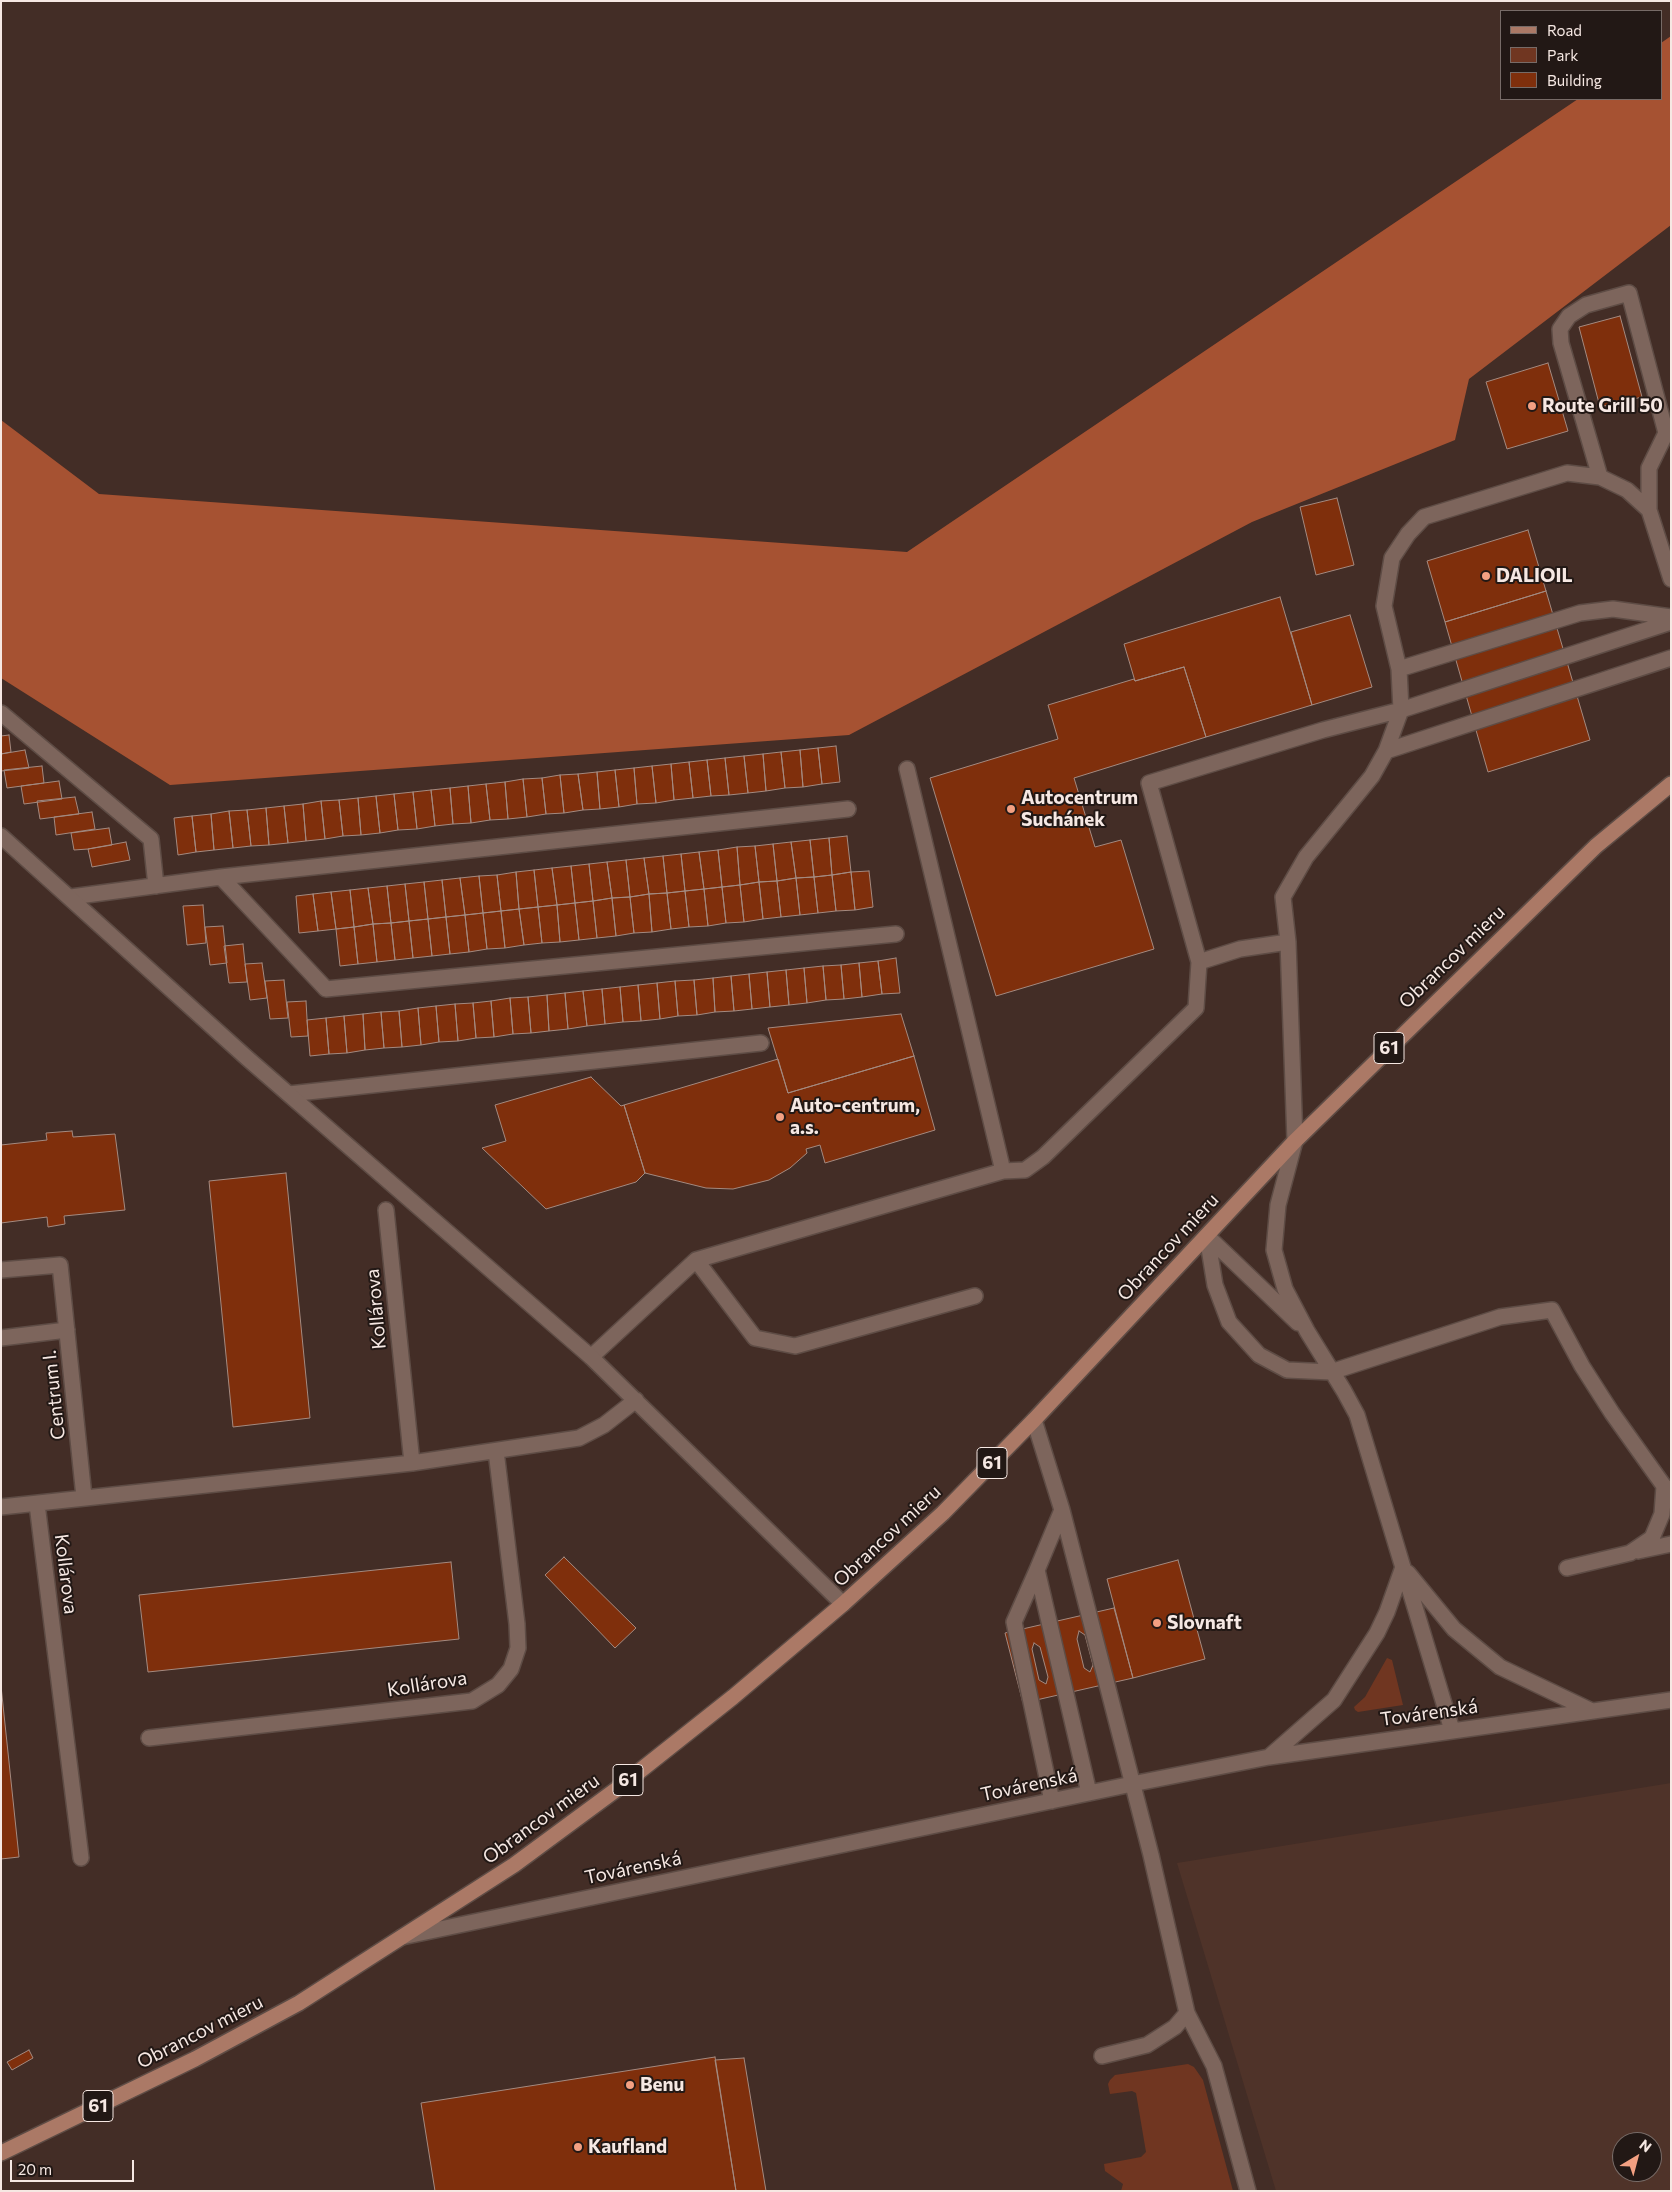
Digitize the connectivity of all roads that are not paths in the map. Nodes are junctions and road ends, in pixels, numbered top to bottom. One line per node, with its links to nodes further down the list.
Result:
1 (1600, 477): 2 (street); 2 (street); 7 (street)
2 (1650, 510): 3 (street)
3 (1671, 579)
4 (1671, 617): 7 (street)
5 (1671, 622): 8 (street)
6 (1671, 658): 10 (street)
7 (1399, 669): 8 (street)
8 (1401, 710): 10 (street); 20 (street)
9 (1, 713): 16 (street)
10 (1386, 751): 19 (street)
11 (907, 769): 24 (street)
12 (1671, 784): 23 (main road, Obrancov mieru / 61)
13 (848, 808): 15 (street)
14 (1, 836): 17 (street)
15 (221, 877): 16 (street); 18 (street)
16 (156, 886): 17 (street)
17 (71, 897): 22 (street)
18 (896, 934)
19 (1288, 942): 20 (street); 23 (street)
20 (1199, 962): 24 (street)
21 (761, 1043): 22 (street)
22 (289, 1094): 33 (street)
23 (1295, 1141): 26 (main road, Obrancov mieru / 61); 31 (street)
24 (1003, 1171): 27 (street)
25 (386, 1210): 38 (street, Kollárova)
26 (1207, 1236): 31 (street); 34 (street); 36 (main road, Obrancov mieru / 61)
27 (696, 1260): 29 (street); 33 (street)
28 (1, 1270): 30 (street, Centrum I.)
29 (975, 1296)
30 (67, 1330): 32 (street); 40 (street, Centrum I.)
31 (1307, 1331): 34 (street)
32 (1, 1338)
33 (591, 1357): 35 (street)
34 (1331, 1372): 39 (street); 46 (street)
35 (636, 1400): 37 (street); 49 (street)
36 (1034, 1420): 43 (street); 49 (main road, Obrancov mieru / 61)
37 (496, 1451): 38 (street); 53 (street, Kollárova)
38 (412, 1463): 40 (street)
39 (1667, 1489): 45 (street)
40 (84, 1497): 41 (street)
41 (37, 1504): 42 (street); 58 (street, Kollárova)
42 (1, 1507)
43 (1062, 1510): 48 (street); 55 (street)
44 (1671, 1544): 45 (street)
45 (1630, 1553): 47 (street)
46 (1403, 1567): 51 (street); 52 (street); 54 (street)
47 (1567, 1568)
48 (1037, 1570): 56 (street); 57 (street)
49 (843, 1604): 59 (main road, Obrancov mieru / 61)
50 (1671, 1700): 51 (street, Továrenská)
51 (1592, 1711): 52 (street, Továrenská)
52 (1452, 1730): 54 (street, Továrenská)
53 (149, 1738)
54 (1269, 1757): 55 (street, Továrenská)
55 (1132, 1784): 56 (street, Továrenská); 60 (street)
56 (1089, 1793): 57 (street, Továrenská)
57 (1052, 1801): 59 (street, Továrenská)
58 (81, 1858)
59 (401, 1937): 62 (main road, Obrancov mieru / 61)
60 (1187, 2013): 61 (street); 63 (street)
61 (1102, 2056)
62 (1, 2153)
63 (1248, 2191)

